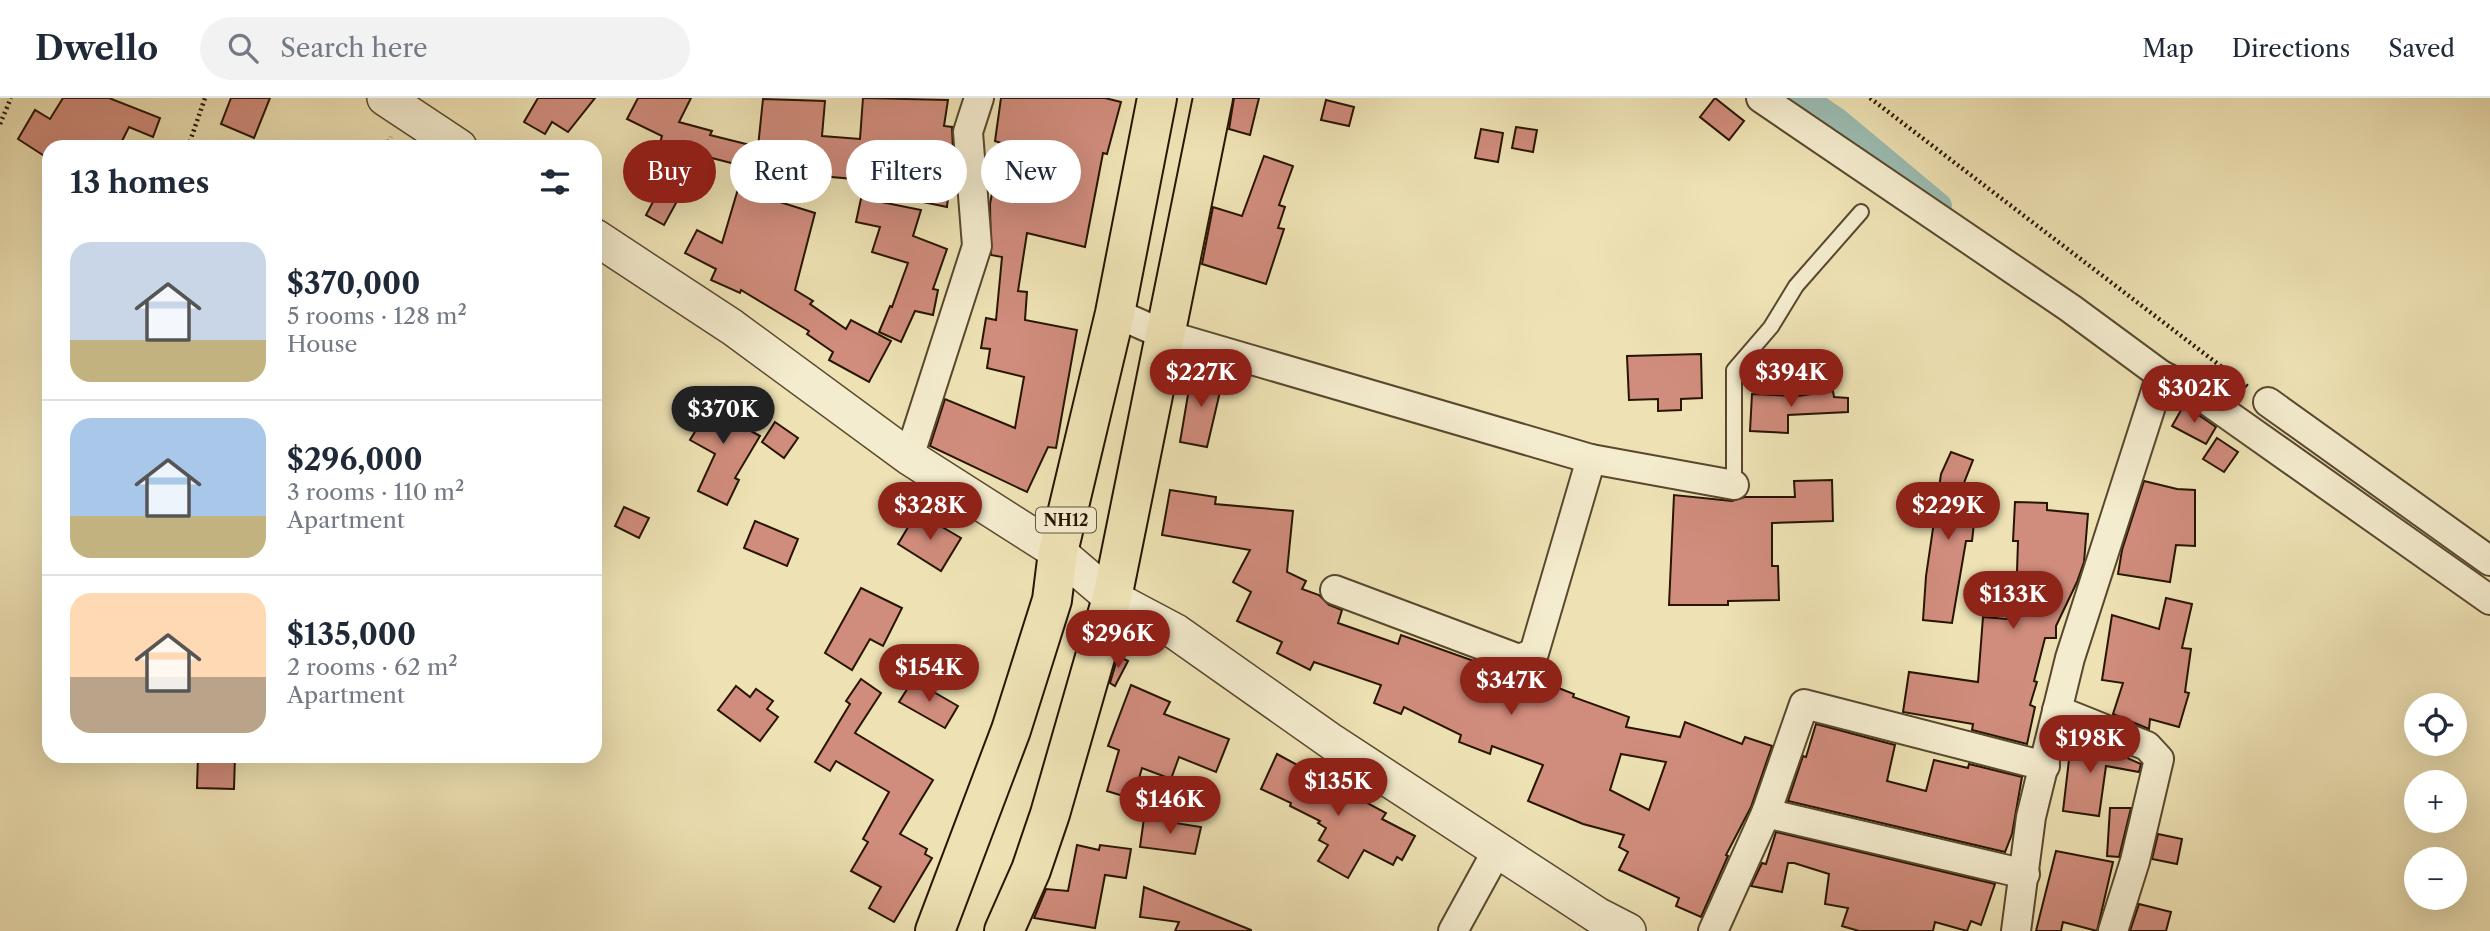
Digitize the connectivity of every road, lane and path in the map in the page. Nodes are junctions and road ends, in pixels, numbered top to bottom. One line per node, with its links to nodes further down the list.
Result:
1 (11, 98): 9 (path)
2 (205, 98): 10 (path)
3 (385, 98): 11 (street)
4 (979, 98): 18 (street)
5 (1157, 98): 14 (highway, NH12)
6 (1213, 98): 15 (highway)
7 (1760, 98): 16 (street)
8 (1870, 98): 17 (path)
9 (0, 124)
10 (190, 140)
11 (448, 140)
12 (1861, 212): 20 (lane)
13 (602, 242): 18 (street)
14 (1115, 313): 15 (street); 21 (highway, NH12)
15 (1163, 334): 19 (street); 24 (highway)
16 (2161, 375): 25 (street); 26 (street)
17 (2268, 402): 22 (street)
18 (909, 457): 21 (street)
19 (1591, 459): 20 (street); 23 (street)
20 (1734, 485)
21 (1058, 552): 24 (street); 31 (highway, NH12)
22 (2490, 561)
23 (1335, 590)
24 (1112, 598): 29 (street); 32 (highway)
25 (2490, 600)
26 (2057, 710): 27 (street); 37 (street)
27 (2045, 766): 28 (street); 30 (street)
28 (1766, 813): 30 (street); 35 (street)
29 (1498, 849): 33 (street); 34 (street)
30 (2025, 874): 36 (street)
31 (935, 931)
32 (1004, 931)
33 (1453, 931)
34 (1628, 931)
35 (1713, 931)
36 (2016, 931)
37 (2113, 931)

